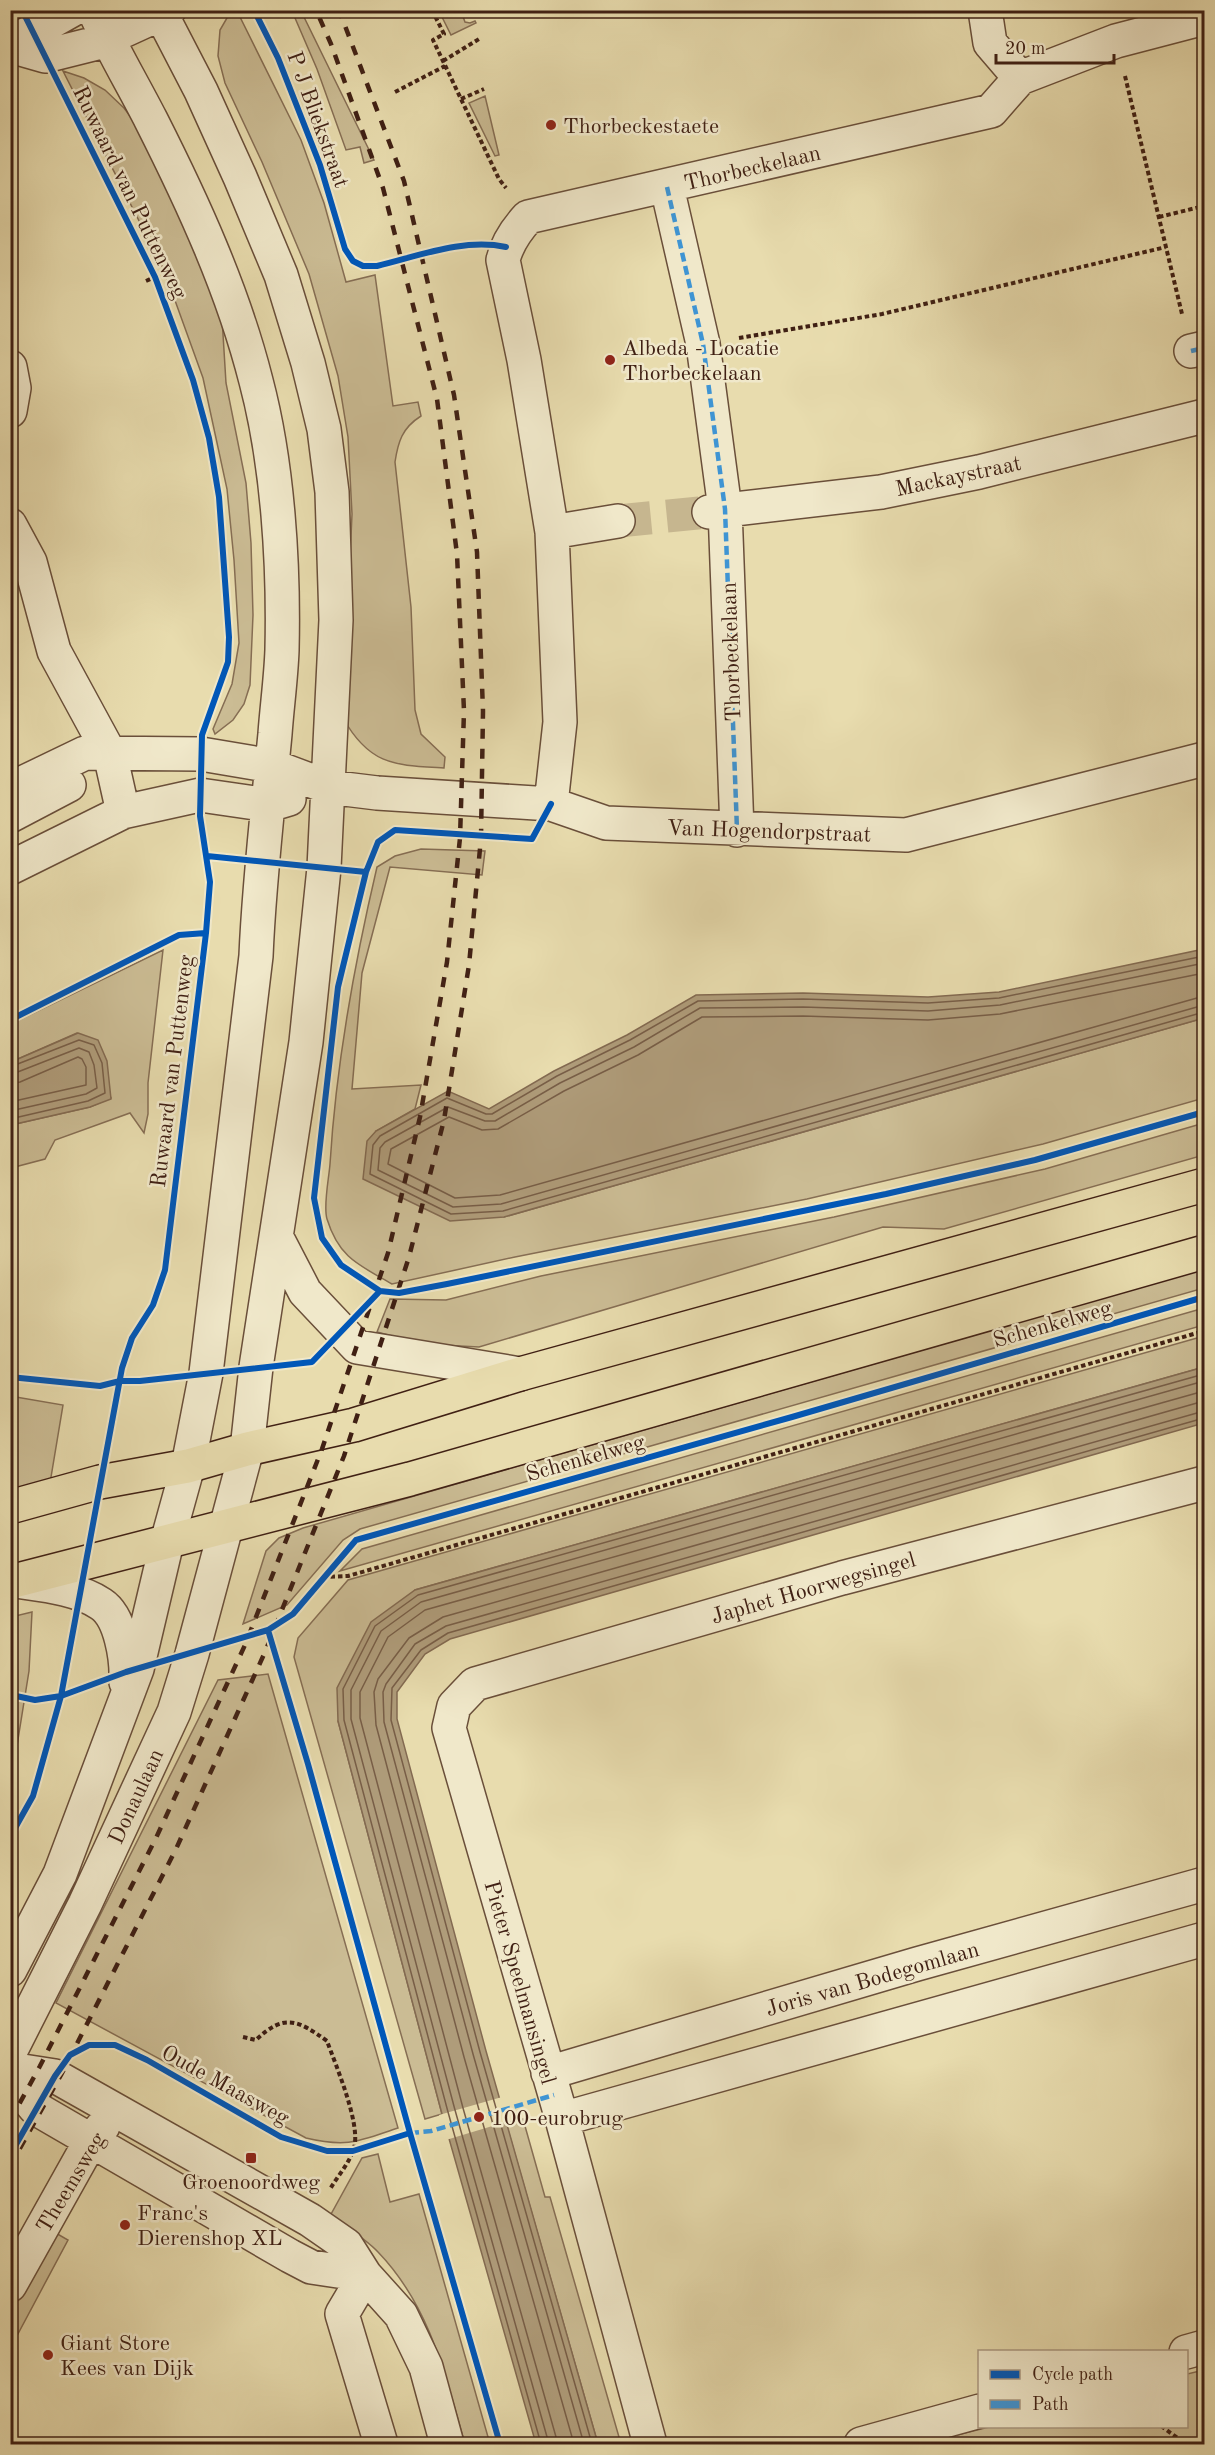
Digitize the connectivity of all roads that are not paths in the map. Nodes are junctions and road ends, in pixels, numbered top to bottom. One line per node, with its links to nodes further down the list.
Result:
1 (72, 10): 6 (street)
2 (985, 10): 8 (street)
3 (163, 12): 5 (street); 20 (street)
4 (1204, 18): 8 (street, Thorbeckelaan)
5 (100, 25): 7 (street); 19 (street, Ruwaard van Puttenweg)
6 (10, 40)
7 (10, 46)
8 (1020, 78): 9 (street, Thorbeckelaan)
9 (667, 187): 13 (street, Thorbeckelaan); 16 (street)
10 (10, 367): 11 (street)
11 (10, 411)
12 (1204, 416): 13 (street, Mackaystraat)
13 (717, 511): 26 (street, Thorbeckelaan)
14 (618, 522): 16 (street)
15 (10, 525): 17 (street)
16 (552, 532): 23 (street)
17 (110, 754): 19 (street); 21 (street); 24 (street); 25 (street)
18 (1204, 759): 26 (street, Van Hogendorpstraat)
19 (272, 766): 20 (street); 22 (street, Ruwaard van Puttenweg)
20 (328, 787): 22 (street); 23 (street, Van Hogendorpstraat); 29 (street)
21 (10, 789)
22 (268, 804): 24 (street); 33 (street, Ruwaard van Puttenweg)
23 (551, 804): 26 (street, Van Hogendorpstraat)
24 (123, 812): 27 (street)
25 (10, 816)
26 (737, 830)
27 (10, 868)
28 (1204, 1185): 31 (main road)
29 (277, 1238): 31 (street); 32 (street)
30 (1204, 1252): 36 (main road, Schenkelweg)
31 (520, 1374): 32 (main road)
32 (247, 1449): 33 (main road); 36 (street, Donaulaan)
33 (188, 1466): 35 (main road); 37 (street, Ruwaard van Puttenweg)
34 (1204, 1483): 40 (street, Japhet Hoorwegsingel)
35 (10, 1507)
36 (226, 1527): 37 (main road, Schenkelweg); 44 (street, Donaulaan)
37 (167, 1542): 38 (main road, Schenkelweg); 39 (street, Donaulaan)
38 (13, 1582): 39 (street, Donaulaan)
39 (125, 1701): 43 (street, Donaulaan)
40 (448, 1728): 46 (street, Pieter Speelmansingel)
41 (1202, 1894): 46 (street, Joris van Bodegomlaan)
42 (1204, 1939): 49 (street)
43 (10, 1970)
44 (10, 2052)
45 (10, 2069): 48 (street)
46 (548, 2073): 49 (street, Pieter Speelmansingel)
47 (10, 2078): 50 (street)
48 (115, 2112): 50 (street, Theemsweg); 51 (street)
49 (562, 2119): 58 (street, Pieter Speelmansingel)
50 (90, 2142): 51 (street); 52 (street, Theemsweg)
51 (365, 2275): 56 (street); 57 (street)
52 (10, 2285)
53 (1204, 2347): 54 (street)
54 (1188, 2351)
55 (978, 2411): 59 (street)
56 (381, 2445)
57 (447, 2445)
58 (650, 2445)
59 (861, 2445)

